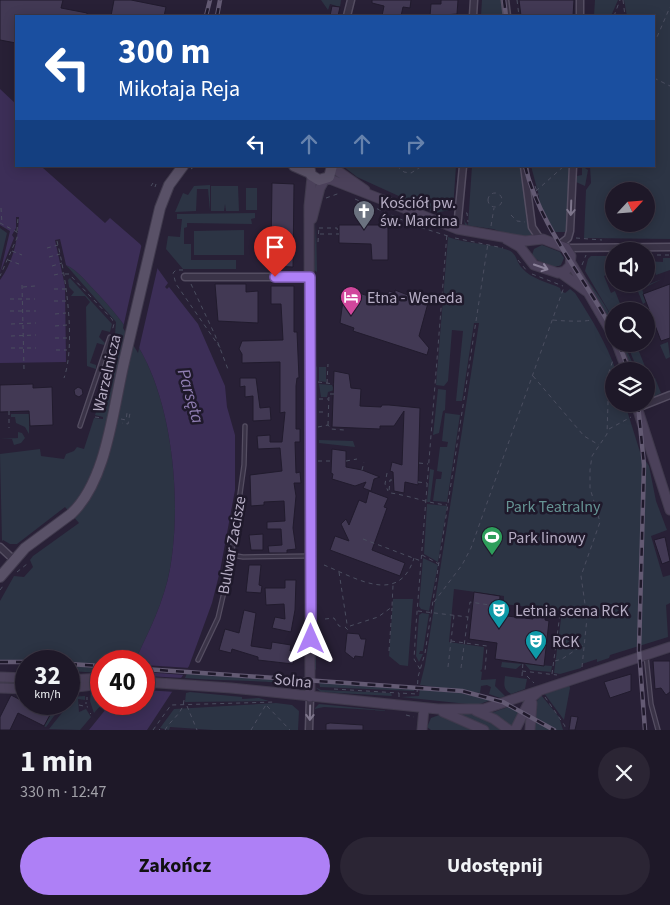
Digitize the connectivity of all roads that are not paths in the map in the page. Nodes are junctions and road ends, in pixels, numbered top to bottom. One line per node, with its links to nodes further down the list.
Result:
1 (351, 0): 5 (street)
2 (474, 0): 6 (street)
3 (505, 0): 7 (street)
4 (580, 0): 8 (street)
5 (347, 15)
6 (472, 15)
7 (507, 15)
8 (580, 15)
9 (182, 167): 42 (main road, Warzelnicza, bridge)
10 (297, 167): 15 (main road)
11 (332, 167): 16 (main road); 17 (street)
12 (463, 167): 19 (street)
13 (524, 167): 21 (street)
14 (573, 167): 22 (street, one-way to 22)
15 (310, 172): 16 (main road); 18 (street)
16 (326, 179): 17 (street); 18 (street)
17 (371, 194): 19 (street)
18 (316, 223): 29 (street)
19 (457, 229): 20 (street)
20 (506, 239): 21 (street); 25 (street)
21 (536, 240): 22 (street); 25 (street)
22 (562, 247): 24 (street); 26 (street)
23 (670, 247): 24 (street)
24 (582, 248): 26 (street)
25 (521, 256): 27 (street, one-way to 27)
26 (571, 261): 27 (street); 30 (street)
27 (561, 273): 30 (street)
28 (187, 277): 29 (street)
29 (310, 277): 41 (street)
30 (586, 291): 31 (street)
31 (605, 322)
32 (110, 337): 36 (lane)
33 (670, 395): 34 (street)
34 (655, 400)
35 (639, 412): 38 (street)
36 (80, 426)
37 (245, 426): 40 (lane, Bulwar Zacisze)
38 (670, 510)
39 (0, 546): 42 (street)
40 (232, 555): 41 (lane); 46 (lane, Bulwar Zacisze)
41 (310, 556): 53 (street)
42 (14, 559): 43 (main road, Warzelnicza)
43 (0, 576)
44 (670, 647): 45 (street, Solna)
45 (646, 655): 52 (street, Solna); 63 (lane)
46 (198, 660)
47 (0, 677): 48 (street)
48 (15, 678)
49 (155, 683): 53 (street, Solna)
50 (0, 688): 51 (street)
51 (15, 689)
52 (540, 690): 55 (street, Solna); 61 (street); 62 (street)
53 (310, 697): 54 (street, Solna); 57 (street, one-way to 57)
54 (424, 708): 56 (street, Solna); 58 (street)
55 (471, 709): 56 (street, Solna); 60 (street, Solna)
56 (438, 710): 59 (street, Solna)
57 (309, 730)
58 (422, 730)
59 (484, 730)
60 (509, 730)
61 (515, 730)
62 (530, 730)
63 (658, 730)

